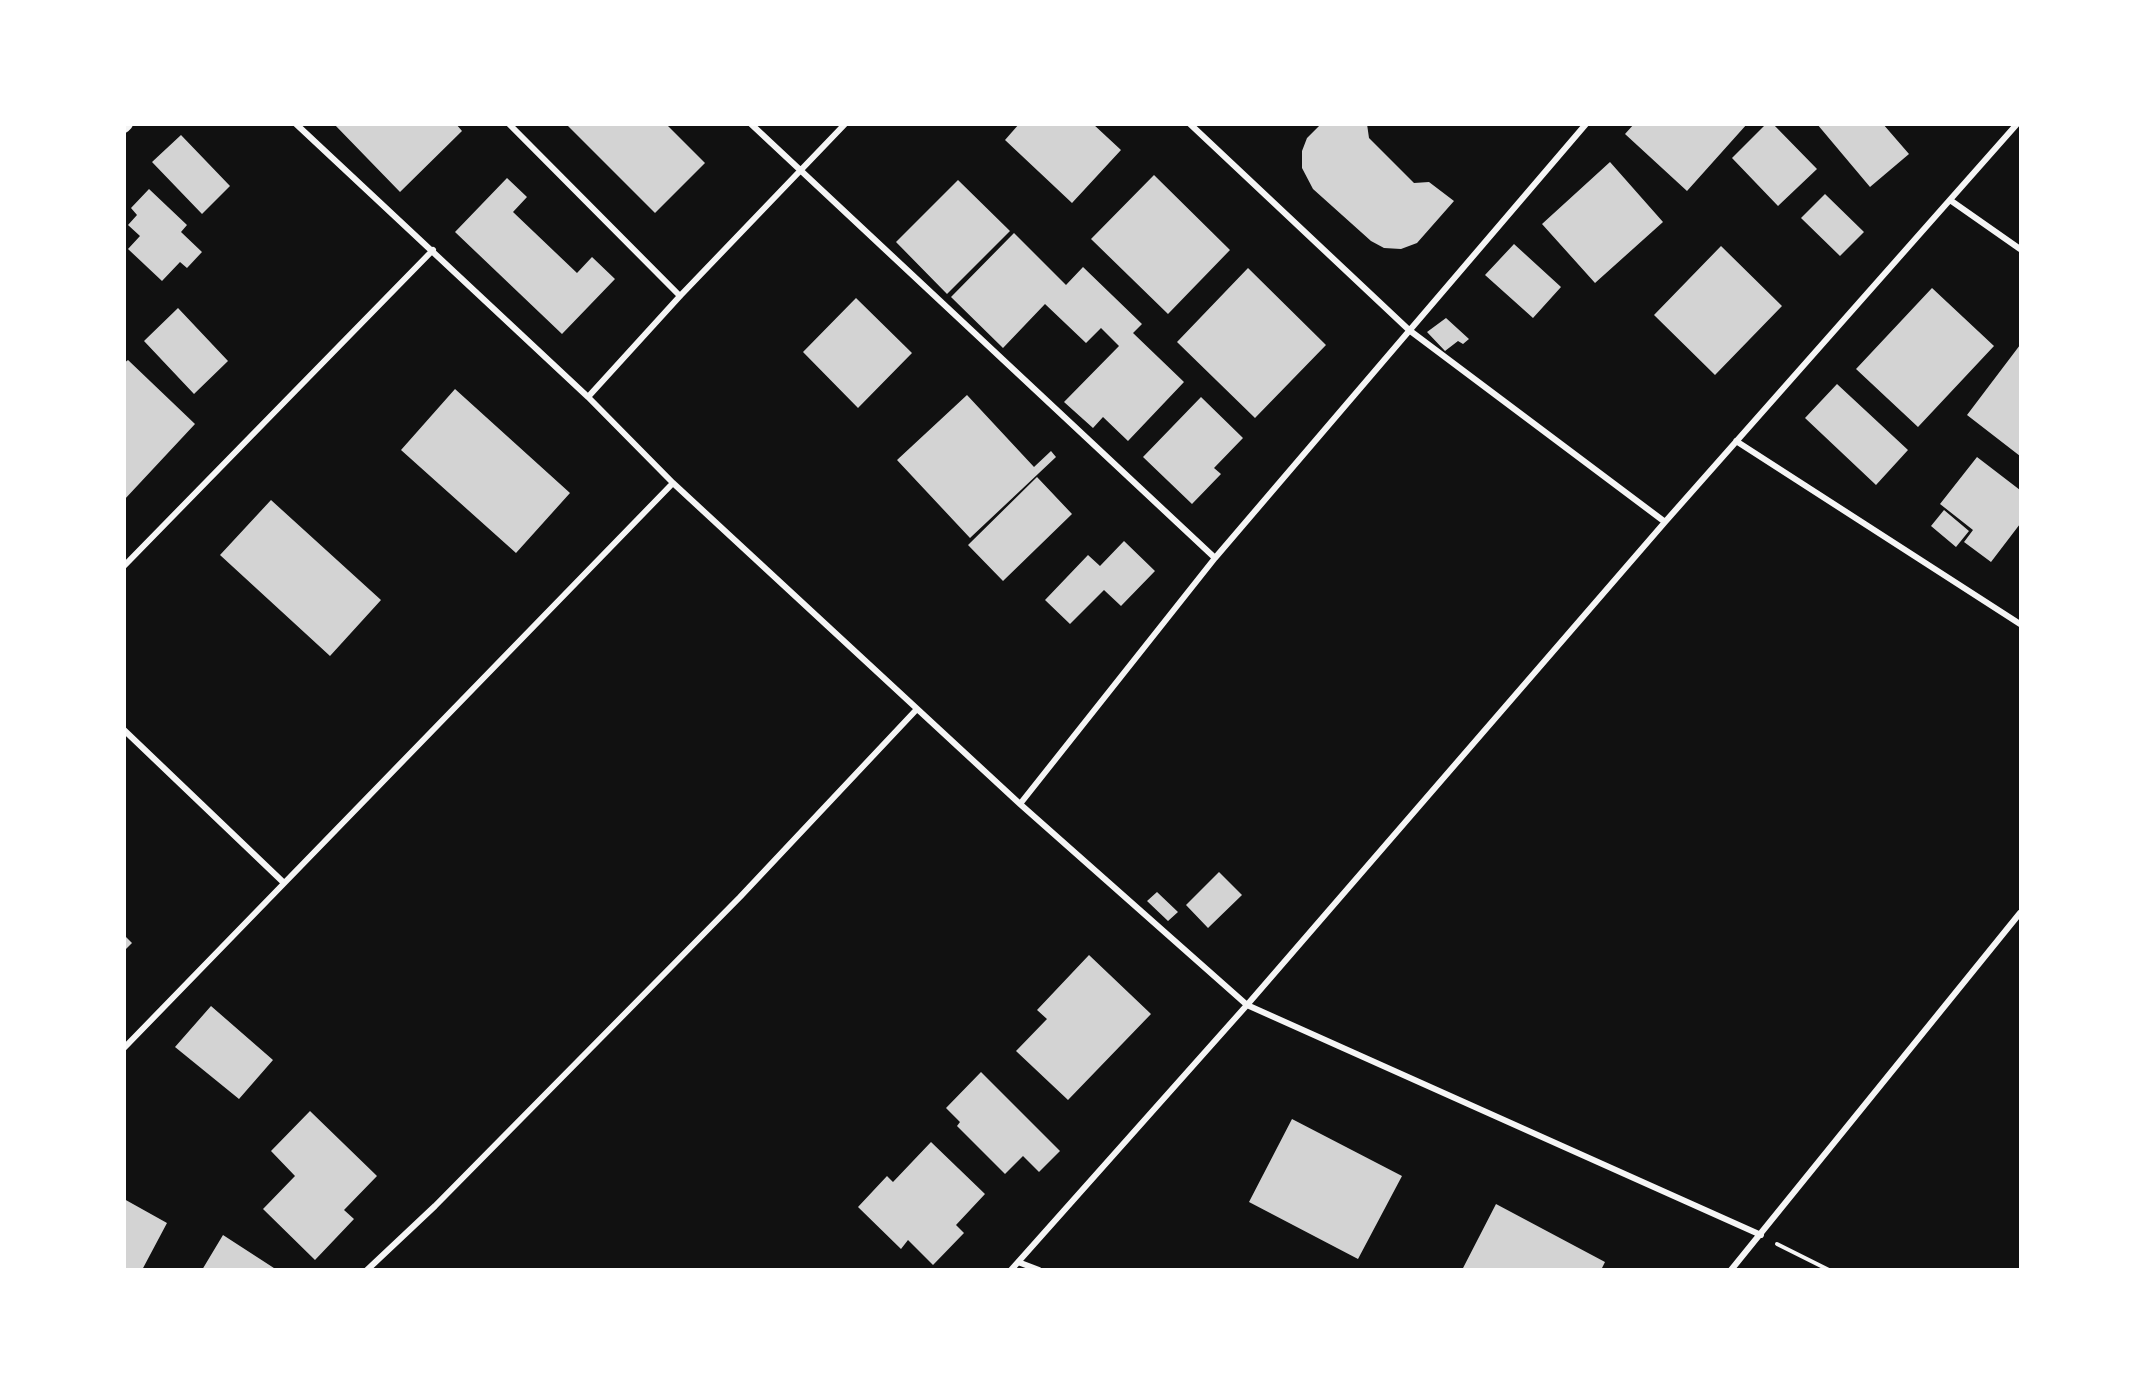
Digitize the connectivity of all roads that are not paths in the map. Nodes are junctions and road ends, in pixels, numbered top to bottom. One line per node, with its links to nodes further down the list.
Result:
1 (296, 124): 11 (street)
2 (509, 124): 12 (street)
3 (751, 124): 8 (street)
4 (845, 124): 8 (street)
5 (1190, 124): 13 (street)
6 (1586, 124): 13 (street)
7 (2017, 124): 9 (street)
8 (801, 170): 12 (street); 18 (street)
9 (1950, 200): 10 (street); 15 (street)
10 (2020, 249)
11 (433, 250): 14 (street); 19 (street)
12 (680, 296): 14 (street)
13 (1409, 330): 17 (street); 18 (street)
14 (588, 397): 16 (street)
15 (1736, 441): 17 (street); 20 (street)
16 (673, 483): 21 (street); 24 (street)
17 (1665, 522): 26 (street)
18 (1215, 558): 23 (street)
19 (124, 566)
20 (2020, 624)
21 (917, 709): 23 (street); 30 (street)
22 (124, 730): 24 (street)
23 (1020, 804): 26 (street)
24 (283, 882): 27 (street)
25 (2020, 913): 28 (street)
26 (1247, 1005): 28 (street); 29 (street)
27 (124, 1048)
28 (1761, 1235): 33 (street)
29 (1018, 1262): 31 (street); 32 (street)
30 (367, 1269)
31 (1011, 1269)
32 (1039, 1269)
33 (1731, 1269)

